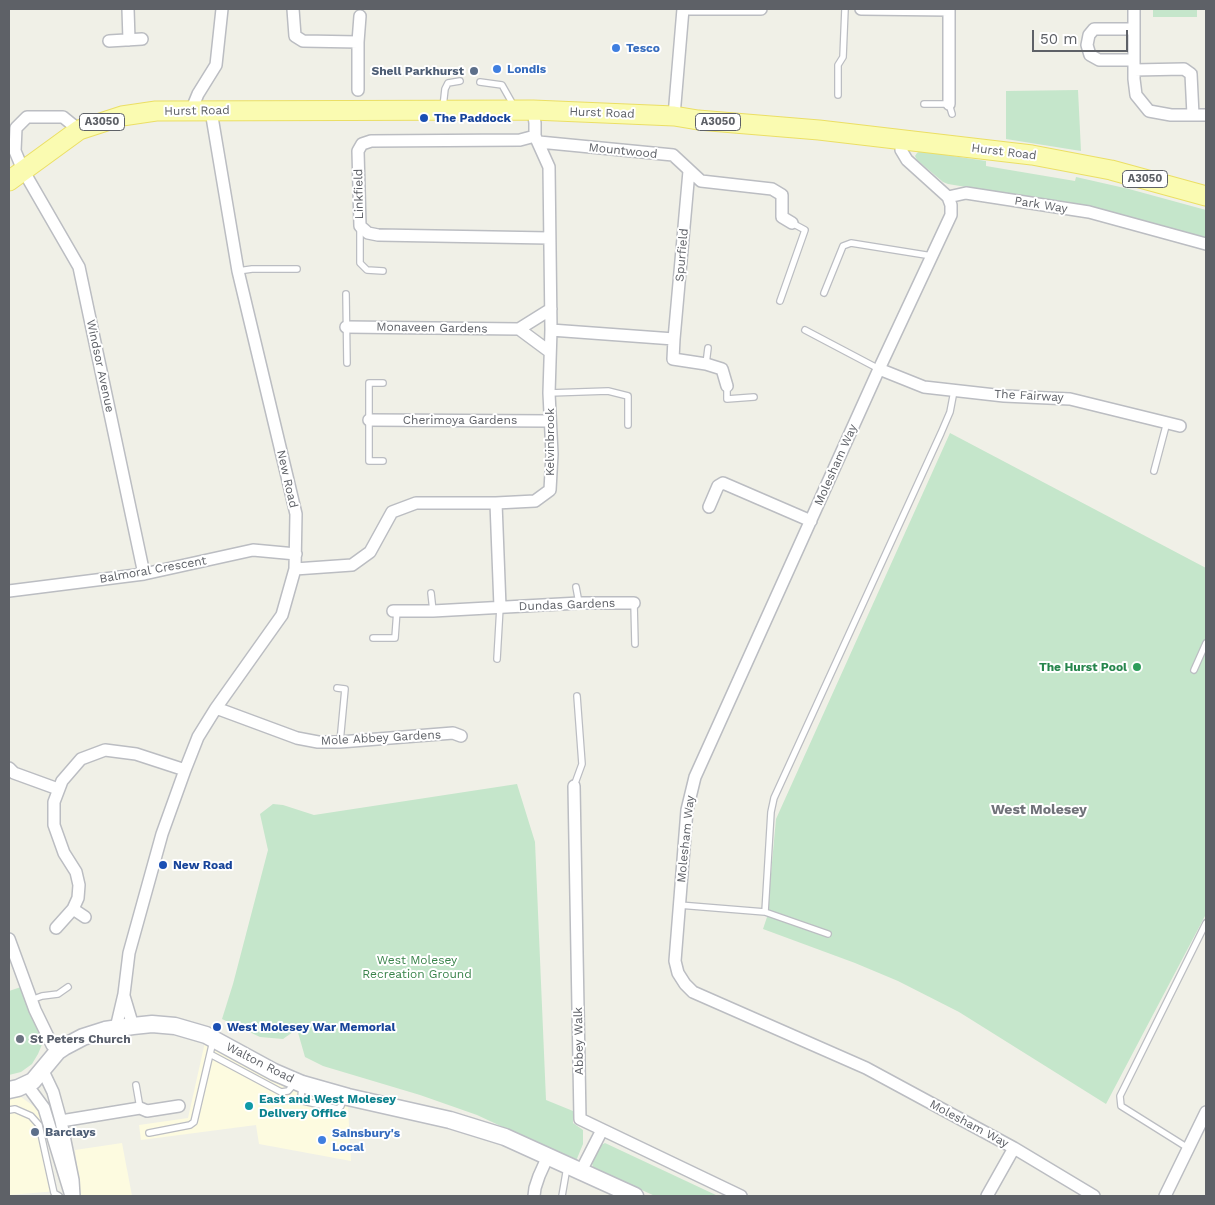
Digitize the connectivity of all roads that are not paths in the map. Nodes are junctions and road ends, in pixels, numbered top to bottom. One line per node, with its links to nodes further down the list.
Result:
1 (128, 9): 13 (street)
2 (222, 9): 25 (street)
3 (293, 9): 15 (street)
4 (683, 9): 5 (street); 29 (street)
5 (760, 9)
6 (846, 9): 20 (lane)
7 (861, 9): 8 (street)
8 (949, 9): 23 (street)
9 (1134, 9): 11 (street)
10 (360, 16): 15 (street)
11 (1134, 29): 16 (street); 16 (street)
12 (142, 39): 13 (street)
13 (128, 40): 14 (street)
14 (109, 41)
15 (358, 42): 19 (street)
16 (1134, 65): 27 (street); 27 (street)
17 (460, 81): 22 (lane)
18 (480, 82): 24 (lane)
19 (358, 90)
20 (838, 95)
21 (924, 104): 23 (lane)
22 (442, 109): 24 (main road, Hurst Road / A3050); 26 (main road, Hurst Road / A3050)
23 (950, 109)
24 (524, 110): 29 (main road, Hurst Road / A3050); 31 (street, Kelvinbrook)
25 (191, 111): 26 (main road, Hurst Road / A3050); 30 (main road, Hurst Road / A3050)
26 (211, 111): 43 (street, New Road)
27 (1193, 115): 28 (street)
28 (1206, 115)
29 (674, 116): 32 (main road, Hurst Road / A3050)
30 (79, 130): 34 (main road, Hurst Road / A3050); 34 (street, Windsor Avenue)
31 (537, 139): 33 (street, Mountwood); 38 (street, Linkfield); 39 (street, Kelvinbrook)
32 (902, 140): 35 (main road, Hurst Road / A3050); 36 (street)
33 (690, 171): 37 (street, Mountwood); 53 (street, Spurfield)
34 (16, 175): 76 (street, Windsor Avenue)
35 (1206, 196)
36 (948, 197): 40 (street, Park Way); 41 (street, Molesham Way)
37 (792, 223): 47 (lane)
38 (360, 226): 39 (street, Linkfield); 44 (lane)
39 (549, 238): 48 (street, Kelvinbrook)
40 (1206, 244)
41 (932, 256): 45 (lane); 58 (street, Molesham Way)
42 (297, 269): 43 (lane)
43 (238, 271): 74 (street, New Road)
44 (383, 271)
45 (824, 293)
46 (346, 294): 49 (lane)
47 (780, 302)
48 (550, 308): 50 (street); 51 (street, Kelvinbrook)
49 (346, 327): 50 (street, Monaveen Gardens); 56 (lane)
50 (519, 329): 55 (street)
51 (551, 330): 53 (street); 55 (street, Kelvinbrook)
52 (805, 330): 58 (lane)
53 (674, 339): 57 (street, Spurfield)
54 (708, 348): 57 (lane)
55 (550, 352): 62 (street, Kelvinbrook)
56 (346, 363)
57 (706, 364): 60 (street, Spurfield)
58 (879, 369): 61 (street, The Fairway); 73 (street, Molesham Way)
59 (383, 383): 64 (lane)
60 (727, 386): 63 (lane)
61 (954, 390): 66 (street, The Fairway); 101 (lane)
62 (550, 393): 65 (street, Kelvinbrook); 67 (lane)
63 (754, 397)
64 (369, 420): 65 (street, Cherimoya Gardens); 69 (lane)
65 (550, 421): 71 (street, Kelvinbrook)
66 (1167, 422): 68 (street, The Fairway); 70 (lane)
67 (628, 425)
68 (1180, 426)
69 (383, 461)
70 (1154, 470)
71 (496, 503): 75 (street, Kelvinbrook); 82 (street, Dundas Gardens)
72 (710, 507): 73 (street)
73 (811, 521): 99 (street, Molesham Way)
74 (296, 554): 75 (street, New Road); 76 (street, Balmoral Crescent)
75 (295, 569): 92 (street, New Road)
76 (144, 574): 78 (street, Balmoral Crescent)
77 (576, 587): 81 (lane)
78 (9, 591)
79 (431, 593): 84 (lane)
80 (634, 603): 81 (street, Dundas Gardens); 87 (lane)
81 (579, 604): 82 (street, Dundas Gardens)
82 (500, 607): 84 (street, Dundas Gardens); 88 (lane)
83 (395, 610): 84 (street, Dundas Gardens); 85 (lane)
84 (434, 611)
85 (374, 638)
86 (1206, 643): 89 (lane)
87 (636, 644)
88 (497, 659)
89 (1194, 670)
90 (336, 688): 94 (lane)
91 (577, 696): 97 (lane)
92 (216, 708): 94 (street, Mole Abbey Gardens); 96 (street, New Road)
93 (461, 736): 94 (street, Mole Abbey Gardens)
94 (340, 742)
95 (9, 768): 98 (street)
96 (184, 770): 98 (street); 108 (street, New Road)
97 (574, 786): 123 (street, Abbey Walk)
98 (58, 789): 100 (street)
99 (679, 905): 101 (lane); 125 (street, Molesham Way)
100 (73, 909): 102 (street); 104 (street)
101 (765, 912): 105 (lane)
102 (85, 917)
103 (1206, 923): 126 (lane)
104 (56, 928)
105 (828, 934)
106 (9, 939): 109 (street)
107 (68, 987): 109 (lane)
108 (124, 994): 110 (street, New Road); 111 (street, New Road)
109 (31, 1000): 113 (street)
110 (133, 1026): 111 (main road, Walton Road); 112 (main road, Walton Road)
111 (116, 1028): 113 (main road, Walton Road)
112 (212, 1047): 124 (lane); 127 (main road, Walton Road)
113 (58, 1051): 114 (main road, Walton Road)
114 (43, 1071): 115 (main road, Walton Road); 122 (street)
115 (27, 1085): 117 (main road, Walton Road); 130 (street)
116 (136, 1085): 119 (lane)
117 (9, 1090)
118 (180, 1106): 119 (street)
119 (140, 1108): 122 (street)
120 (9, 1110): 129 (lane)
121 (1206, 1112): 126 (street)
122 (61, 1121): 130 (street)
123 (602, 1130): 128 (street); 134 (street, Abbey Walk)
124 (148, 1133)
125 (1014, 1148): 135 (street); 136 (street, Molesham Way)
126 (1188, 1148): 137 (street)
127 (548, 1156): 128 (main road, Walton Road); 131 (street)
128 (574, 1168): 132 (lane); 133 (main road, Walton Road)
129 (59, 1196)
130 (72, 1196)
131 (534, 1196)
132 (562, 1196)
133 (635, 1196)
134 (741, 1196)
135 (987, 1196)
136 (1094, 1196)
137 (1165, 1196)

